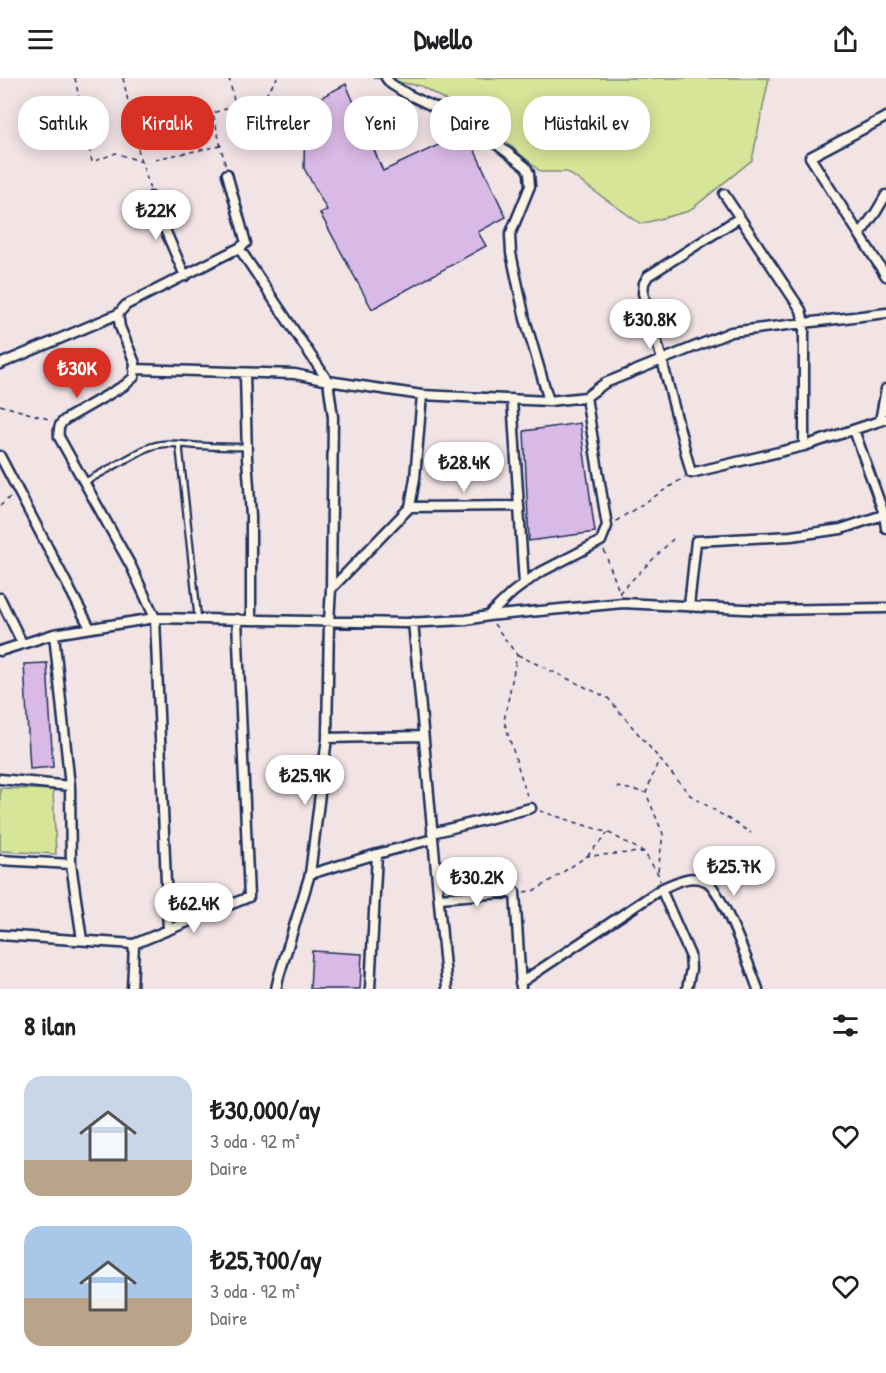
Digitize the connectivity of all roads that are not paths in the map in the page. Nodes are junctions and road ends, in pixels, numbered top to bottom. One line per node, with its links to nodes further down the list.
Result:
1 (386, 78): 24 (street)
2 (886, 117): 8 (street)
3 (227, 174): 9 (street)
4 (724, 194): 7 (street)
5 (886, 195): 8 (street)
6 (152, 196): 10 (street)
7 (740, 218): 14 (street); 15 (street)
8 (860, 234): 11 (street)
9 (239, 248): 10 (street); 19 (street)
10 (185, 276): 13 (street)
11 (886, 276)
12 (886, 313): 14 (street)
13 (118, 314): 16 (street); 17 (street)
14 (804, 323): 15 (street); 28 (street)
15 (662, 360): 22 (street); 28 (street)
16 (0, 364)
17 (134, 369): 18 (street); 31 (street)
18 (245, 373): 19 (street); 29 (street)
19 (328, 381): 21 (street); 37 (street)
20 (886, 389): 25 (street)
21 (422, 395): 23 (street); 33 (street)
22 (586, 397): 24 (street); 36 (street)
23 (512, 399): 24 (street); 32 (street)
24 (549, 401)
25 (883, 420): 26 (street)
26 (854, 430): 28 (street); 34 (street)
27 (179, 444): 29 (lane); 31 (lane); 43 (lane)
28 (804, 446)
29 (247, 447): 45 (street)
30 (0, 456): 48 (street)
31 (85, 482): 42 (street)
32 (519, 506): 33 (street); 36 (street)
33 (410, 507): 37 (street)
34 (885, 514): 35 (street); 39 (street)
35 (886, 528)
36 (524, 584): 41 (street)
37 (331, 589): 46 (street)
38 (0, 598): 50 (street)
39 (689, 606): 40 (street); 41 (street)
40 (886, 608)
41 (488, 616): 47 (street)
42 (155, 618): 43 (street); 48 (street); 64 (street)
43 (198, 619): 44 (street)
44 (237, 619): 45 (street); 64 (street)
45 (251, 619): 46 (street)
46 (329, 621): 47 (street); 53 (street)
47 (413, 622): 52 (street)
48 (90, 628): 49 (street)
49 (54, 634): 50 (street); 55 (street)
50 (22, 643): 51 (street)
51 (0, 651)
52 (423, 736): 53 (street); 57 (street)
53 (327, 738): 61 (street)
54 (0, 779): 55 (street)
55 (70, 786): 60 (street)
56 (531, 808): 57 (street)
57 (433, 836): 58 (street); 63 (street)
58 (376, 854): 61 (street); 71 (street)
59 (0, 860): 60 (street)
60 (71, 864): 66 (street)
61 (310, 874): 70 (street)
62 (662, 889): 68 (street); 73 (street); 74 (street)
63 (439, 898): 68 (street); 72 (street)
64 (168, 930): 67 (street)
65 (0, 935): 66 (street)
66 (82, 940): 67 (street)
67 (134, 944): 69 (street)
68 (521, 986)
69 (132, 989)
70 (276, 989)
71 (370, 989)
72 (447, 989)
73 (687, 989)
74 (758, 989)

